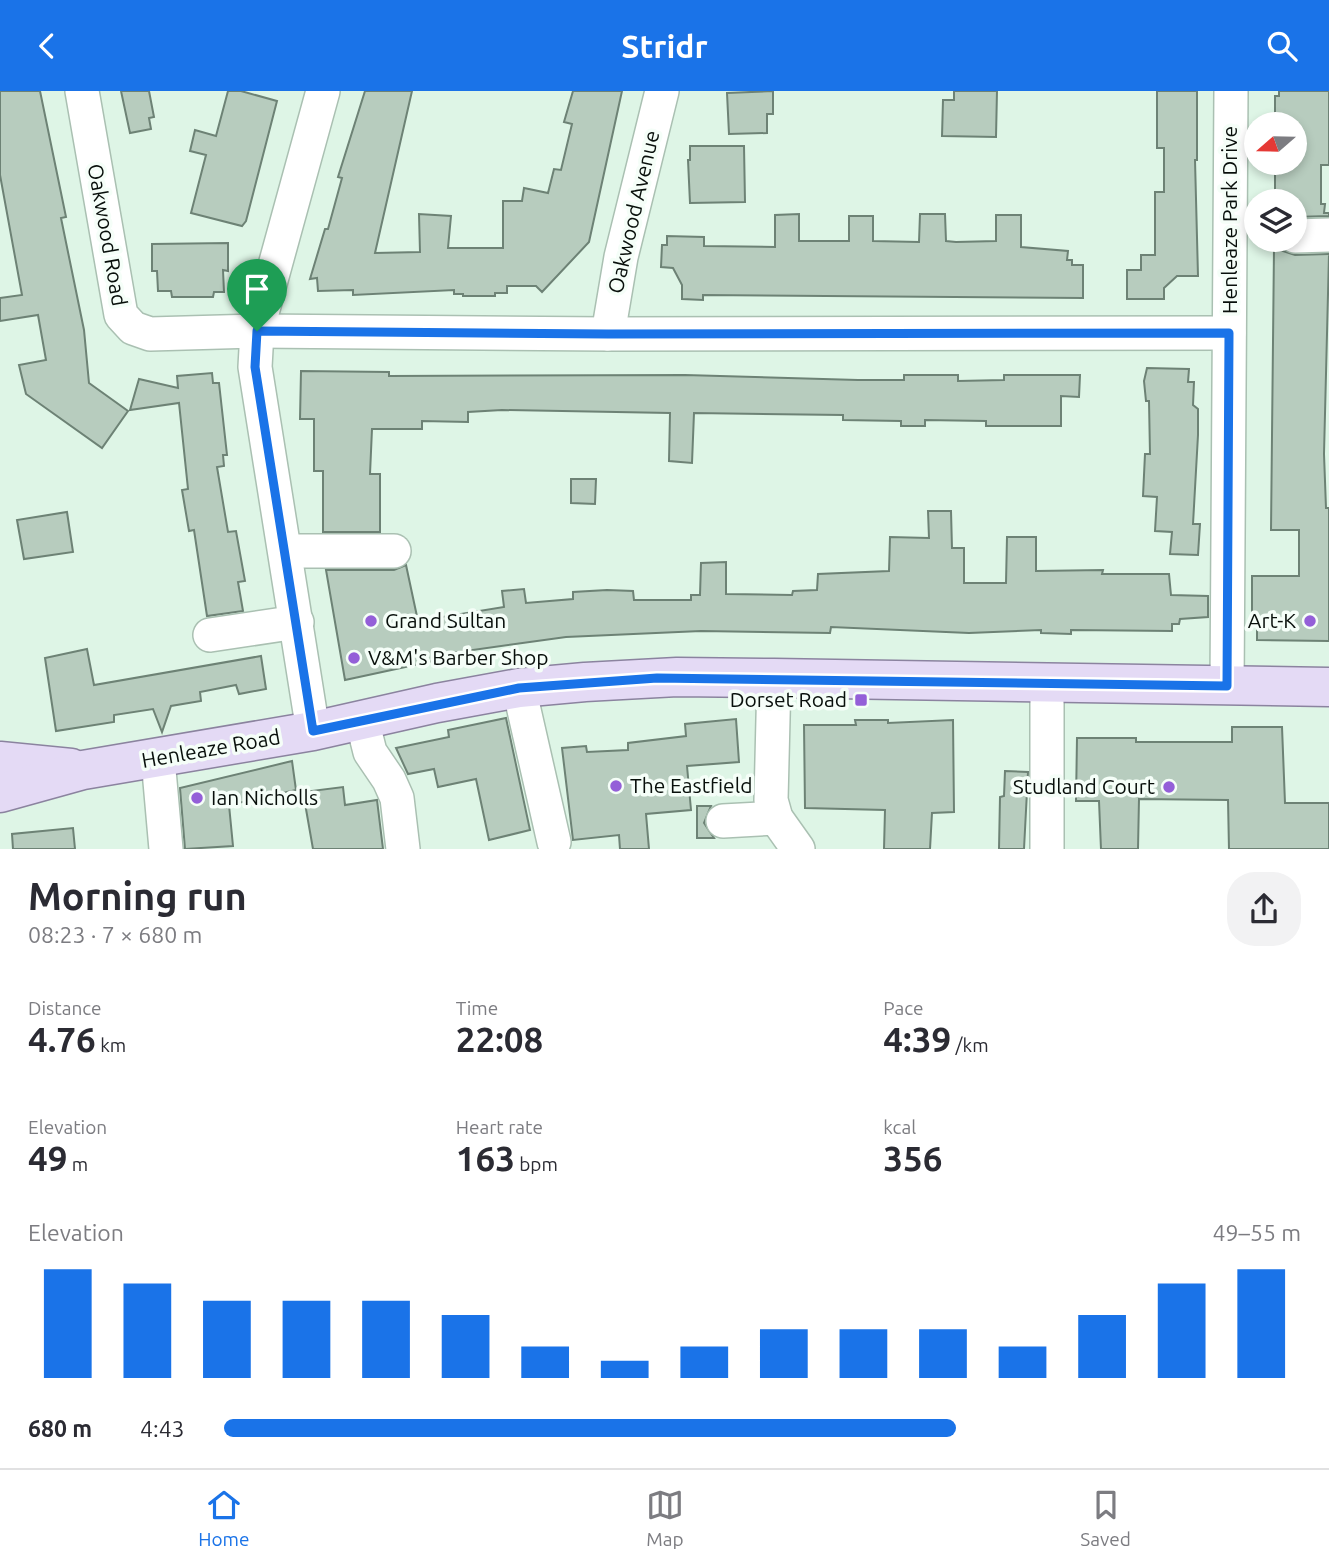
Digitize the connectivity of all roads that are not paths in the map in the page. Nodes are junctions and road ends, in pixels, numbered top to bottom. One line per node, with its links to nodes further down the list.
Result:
1 (82, 91): 8 (street, Oakwood Road)
2 (323, 91): 8 (street)
3 (662, 91): 10 (street, Oakwood Avenue)
4 (1231, 91): 7 (street, Henleaze Park Drive)
5 (1329, 235): 6 (street)
6 (1307, 236)
7 (1243, 237): 9 (street, Henleaze Park Drive)
8 (257, 331): 10 (street, Oakwood Road); 11 (street)
9 (1229, 333): 10 (street, Oakwood Road); 17 (street, Henleaze Park Drive)
10 (608, 334)
11 (286, 551): 12 (street); 13 (street)
12 (394, 551)
13 (297, 622): 14 (street); 21 (street)
14 (209, 635)
15 (774, 678): 16 (main road, Henleaze Road); 19 (main road, Henleaze Road); 26 (street)
16 (1047, 684): 17 (main road, Henleaze Road); 32 (street)
17 (1227, 686): 18 (main road, Henleaze Road)
18 (1329, 687)
19 (519, 688): 20 (main road, Henleaze Road); 28 (street)
20 (362, 720): 21 (main road, Henleaze Road); 30 (street)
21 (313, 731): 22 (main road, Henleaze Road)
22 (158, 759): 24 (main road, Henleaze Road); 29 (street)
23 (0, 761): 24 (main road, Henleaze Road)
24 (83, 770): 25 (main road, Henleaze Road)
25 (0, 793)
26 (776, 818): 27 (street); 31 (street)
27 (723, 821)
28 (554, 842)
29 (166, 849)
30 (403, 849)
31 (798, 849)
32 (1047, 849)

